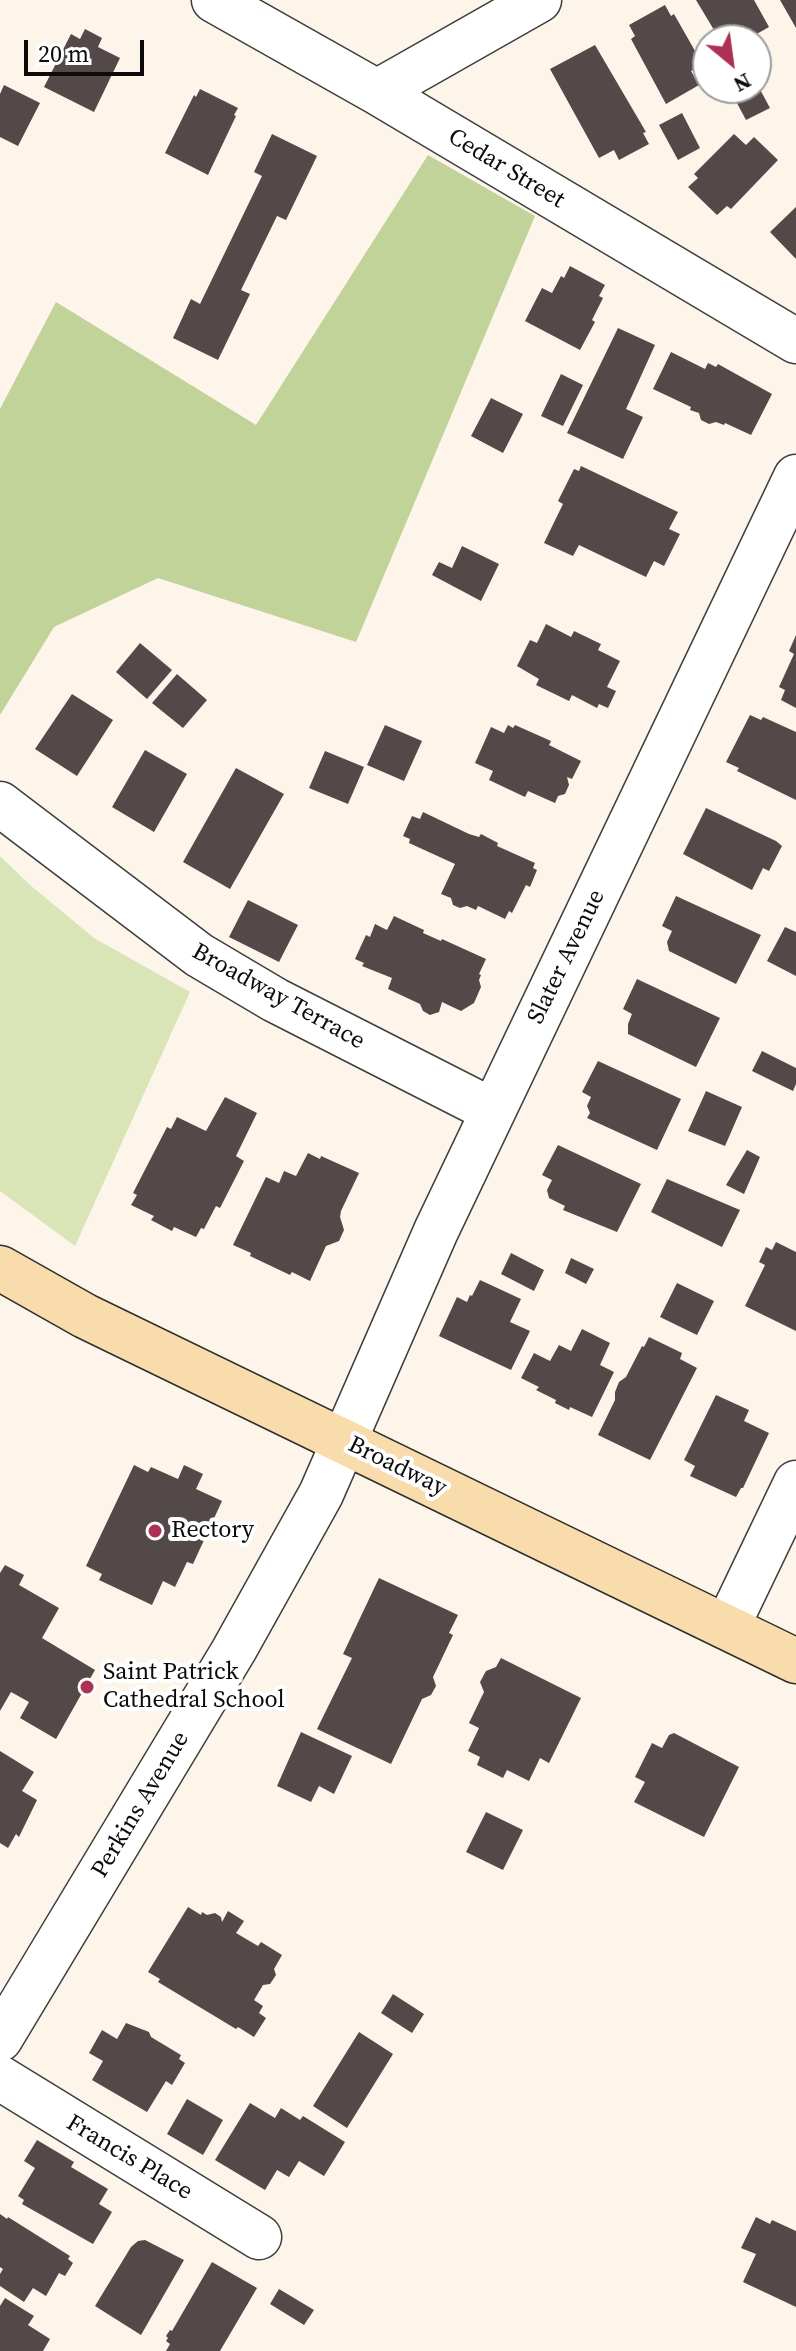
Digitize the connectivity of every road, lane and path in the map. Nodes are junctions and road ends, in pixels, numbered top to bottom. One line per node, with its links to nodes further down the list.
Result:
1 (214, 0): 3 (street, Cedar Street)
2 (539, 0): 3 (street)
3 (377, 92): 4 (street, Cedar Street)
4 (794, 338)
5 (796, 477): 7 (street, Slater Avenue)
6 (0, 804): 7 (street, Broadway Terrace)
7 (493, 1111): 9 (street, Slater Avenue)
8 (0, 1268): 9 (main road, Broadway)
9 (344, 1441): 11 (main road, Broadway); 13 (street, Perkins Avenue)
10 (796, 1483): 11 (street)
11 (727, 1627): 12 (main road, Broadway)
12 (796, 1661)
13 (0, 2039)
14 (0, 2078): 15 (street, Francis Place)
15 (259, 2237)

